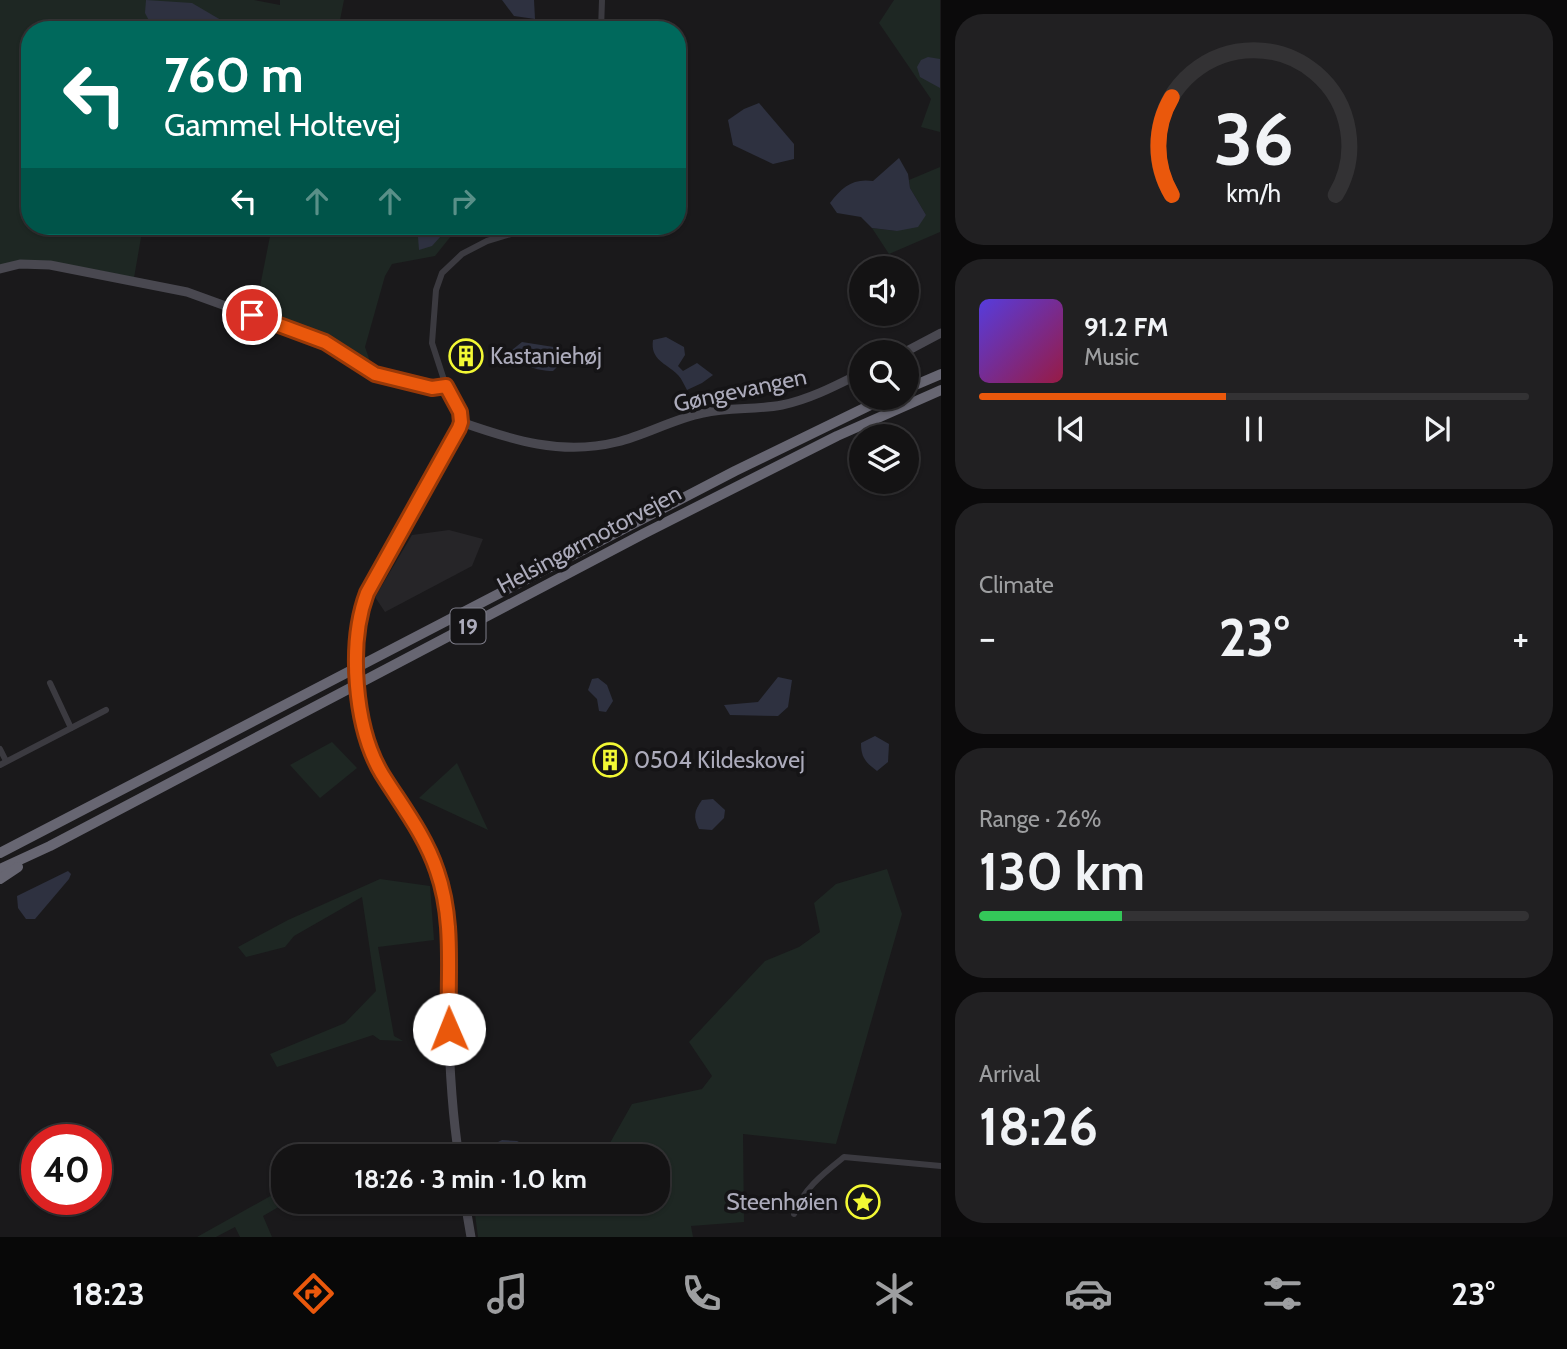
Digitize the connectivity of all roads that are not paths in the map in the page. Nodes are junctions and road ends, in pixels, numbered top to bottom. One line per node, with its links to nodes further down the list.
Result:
1 (601, 0): 2 (street)
2 (601, 21)
3 (507, 235): 10 (street)
4 (0, 269): 10 (street)
5 (940, 333): 6 (street)
6 (919, 344)
7 (940, 374): 9 (highway)
8 (849, 378): 13 (street, Gøngevangen)
9 (919, 383)
10 (446, 386): 13 (street)
11 (940, 390): 19 (highway, Helsingørmotorvejen / 19)
12 (860, 410): 20 (highway, Helsingørmotorvejen / 19)
13 (461, 422): 23 (street, bridge)
14 (50, 683): 16 (street)
15 (106, 710): 16 (street)
16 (71, 728): 18 (street)
17 (0, 749): 18 (street)
18 (3, 763)
19 (50, 846): 21 (highway, Helsingørmotorvejen / 19); 22 (highway)
20 (0, 853)
21 (0, 869)
22 (0, 879)
23 (457, 1144)
24 (940, 1166): 26 (street)
25 (468, 1214): 27 (street)
26 (794, 1214)
27 (471, 1237)

